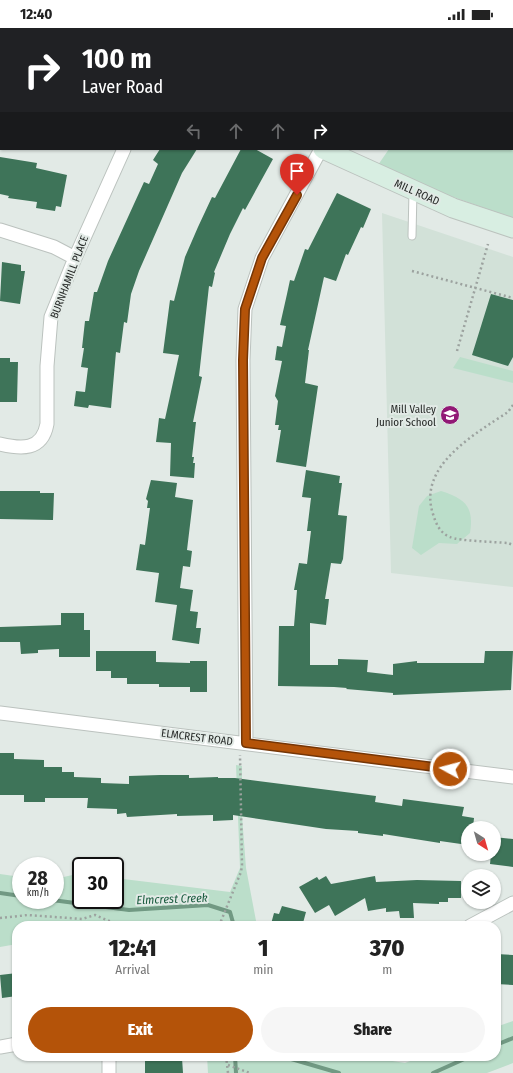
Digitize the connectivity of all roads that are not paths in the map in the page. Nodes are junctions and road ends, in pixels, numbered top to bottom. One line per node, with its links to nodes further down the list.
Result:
1 (124, 150): 8 (street, BURNHAMILL PLACE)
2 (321, 150): 11 (street)
3 (324, 150): 4 (street, MILL ROAD)
4 (413, 191): 5 (street, MILL ROAD); 7 (lane)
5 (513, 228)
6 (0, 230): 8 (street)
7 (412, 236)
8 (74, 258): 9 (street, BURNHAMILL PLACE)
9 (0, 444)
10 (0, 713): 11 (street, ELMCREST ROAD)
11 (243, 748): 12 (street, ELMCREST ROAD)
12 (513, 777)
13 (513, 903): 14 (street)
14 (479, 921)
15 (12, 1045): 16 (street)
16 (0, 1047)
17 (109, 1061): 18 (street)
18 (109, 1073)

